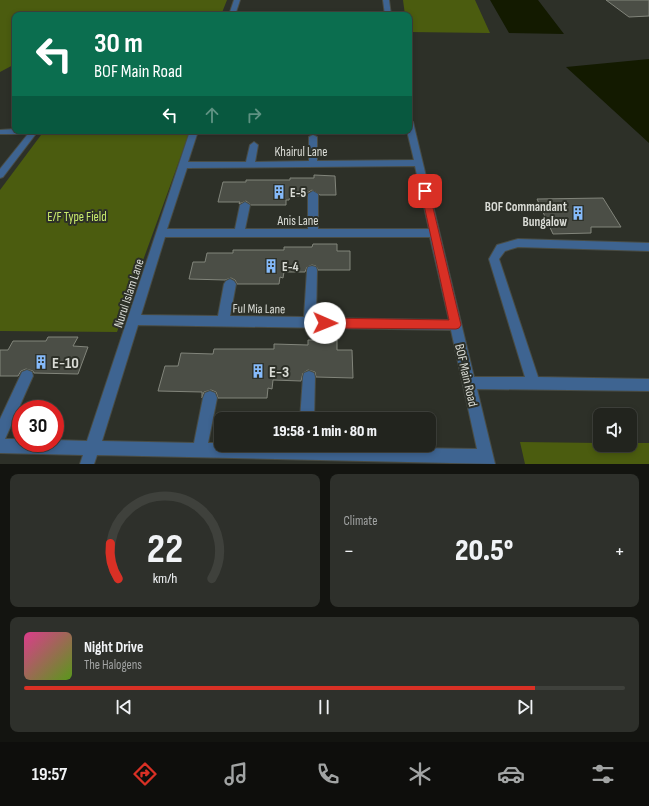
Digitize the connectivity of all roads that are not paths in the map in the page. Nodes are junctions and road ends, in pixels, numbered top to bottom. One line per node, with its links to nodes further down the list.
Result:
1 (237, 0): 3 (street)
2 (386, 0): 4 (street)
3 (233, 12)
4 (388, 12)
5 (0, 132): 6 (street)
6 (12, 132)
7 (32, 134): 16 (street)
8 (193, 134): 15 (street, Nurul Islam Lane)
9 (412, 134): 12 (street, BOF Main Road)
10 (313, 137): 14 (street)
11 (254, 145): 13 (street)
12 (418, 163): 14 (street, Khairul Lane); 22 (street, BOF Main Road)
13 (250, 164): 14 (street, Khairul Lane); 15 (street, Khairul Lane)
14 (313, 164)
15 (183, 165): 19 (street, Nurul Islam Lane)
16 (0, 175)
17 (313, 194): 21 (street)
18 (245, 205): 20 (street)
19 (162, 233): 20 (street, Anis Lane); 26 (street, Nurul Islam Lane)
20 (239, 233): 21 (street, Anis Lane)
21 (313, 233): 22 (street, Anis Lane)
22 (435, 233): 29 (street, BOF Main Road)
23 (649, 247): 33 (street)
24 (312, 270): 28 (street)
25 (230, 284): 27 (street)
26 (134, 320): 27 (street, Ful Mia Lane); 39 (street, Nurul Islam Lane)
27 (223, 322): 28 (street, Ful Mia Lane)
28 (310, 323): 29 (street, Ful Mia Lane)
29 (456, 325): 32 (street, BOF Main Road)
30 (27, 376): 37 (street)
31 (309, 377): 36 (street)
32 (469, 383): 33 (street); 43 (street, BOF Main Road)
33 (534, 384): 34 (street)
34 (649, 385)
35 (210, 398): 40 (street)
36 (307, 412)
37 (0, 435)
38 (0, 446): 39 (street)
39 (93, 447): 40 (street); 44 (street, Nurul Islam Lane)
40 (200, 450): 41 (street)
41 (214, 450)
42 (366, 452): 43 (street)
43 (487, 460)
44 (88, 464)

